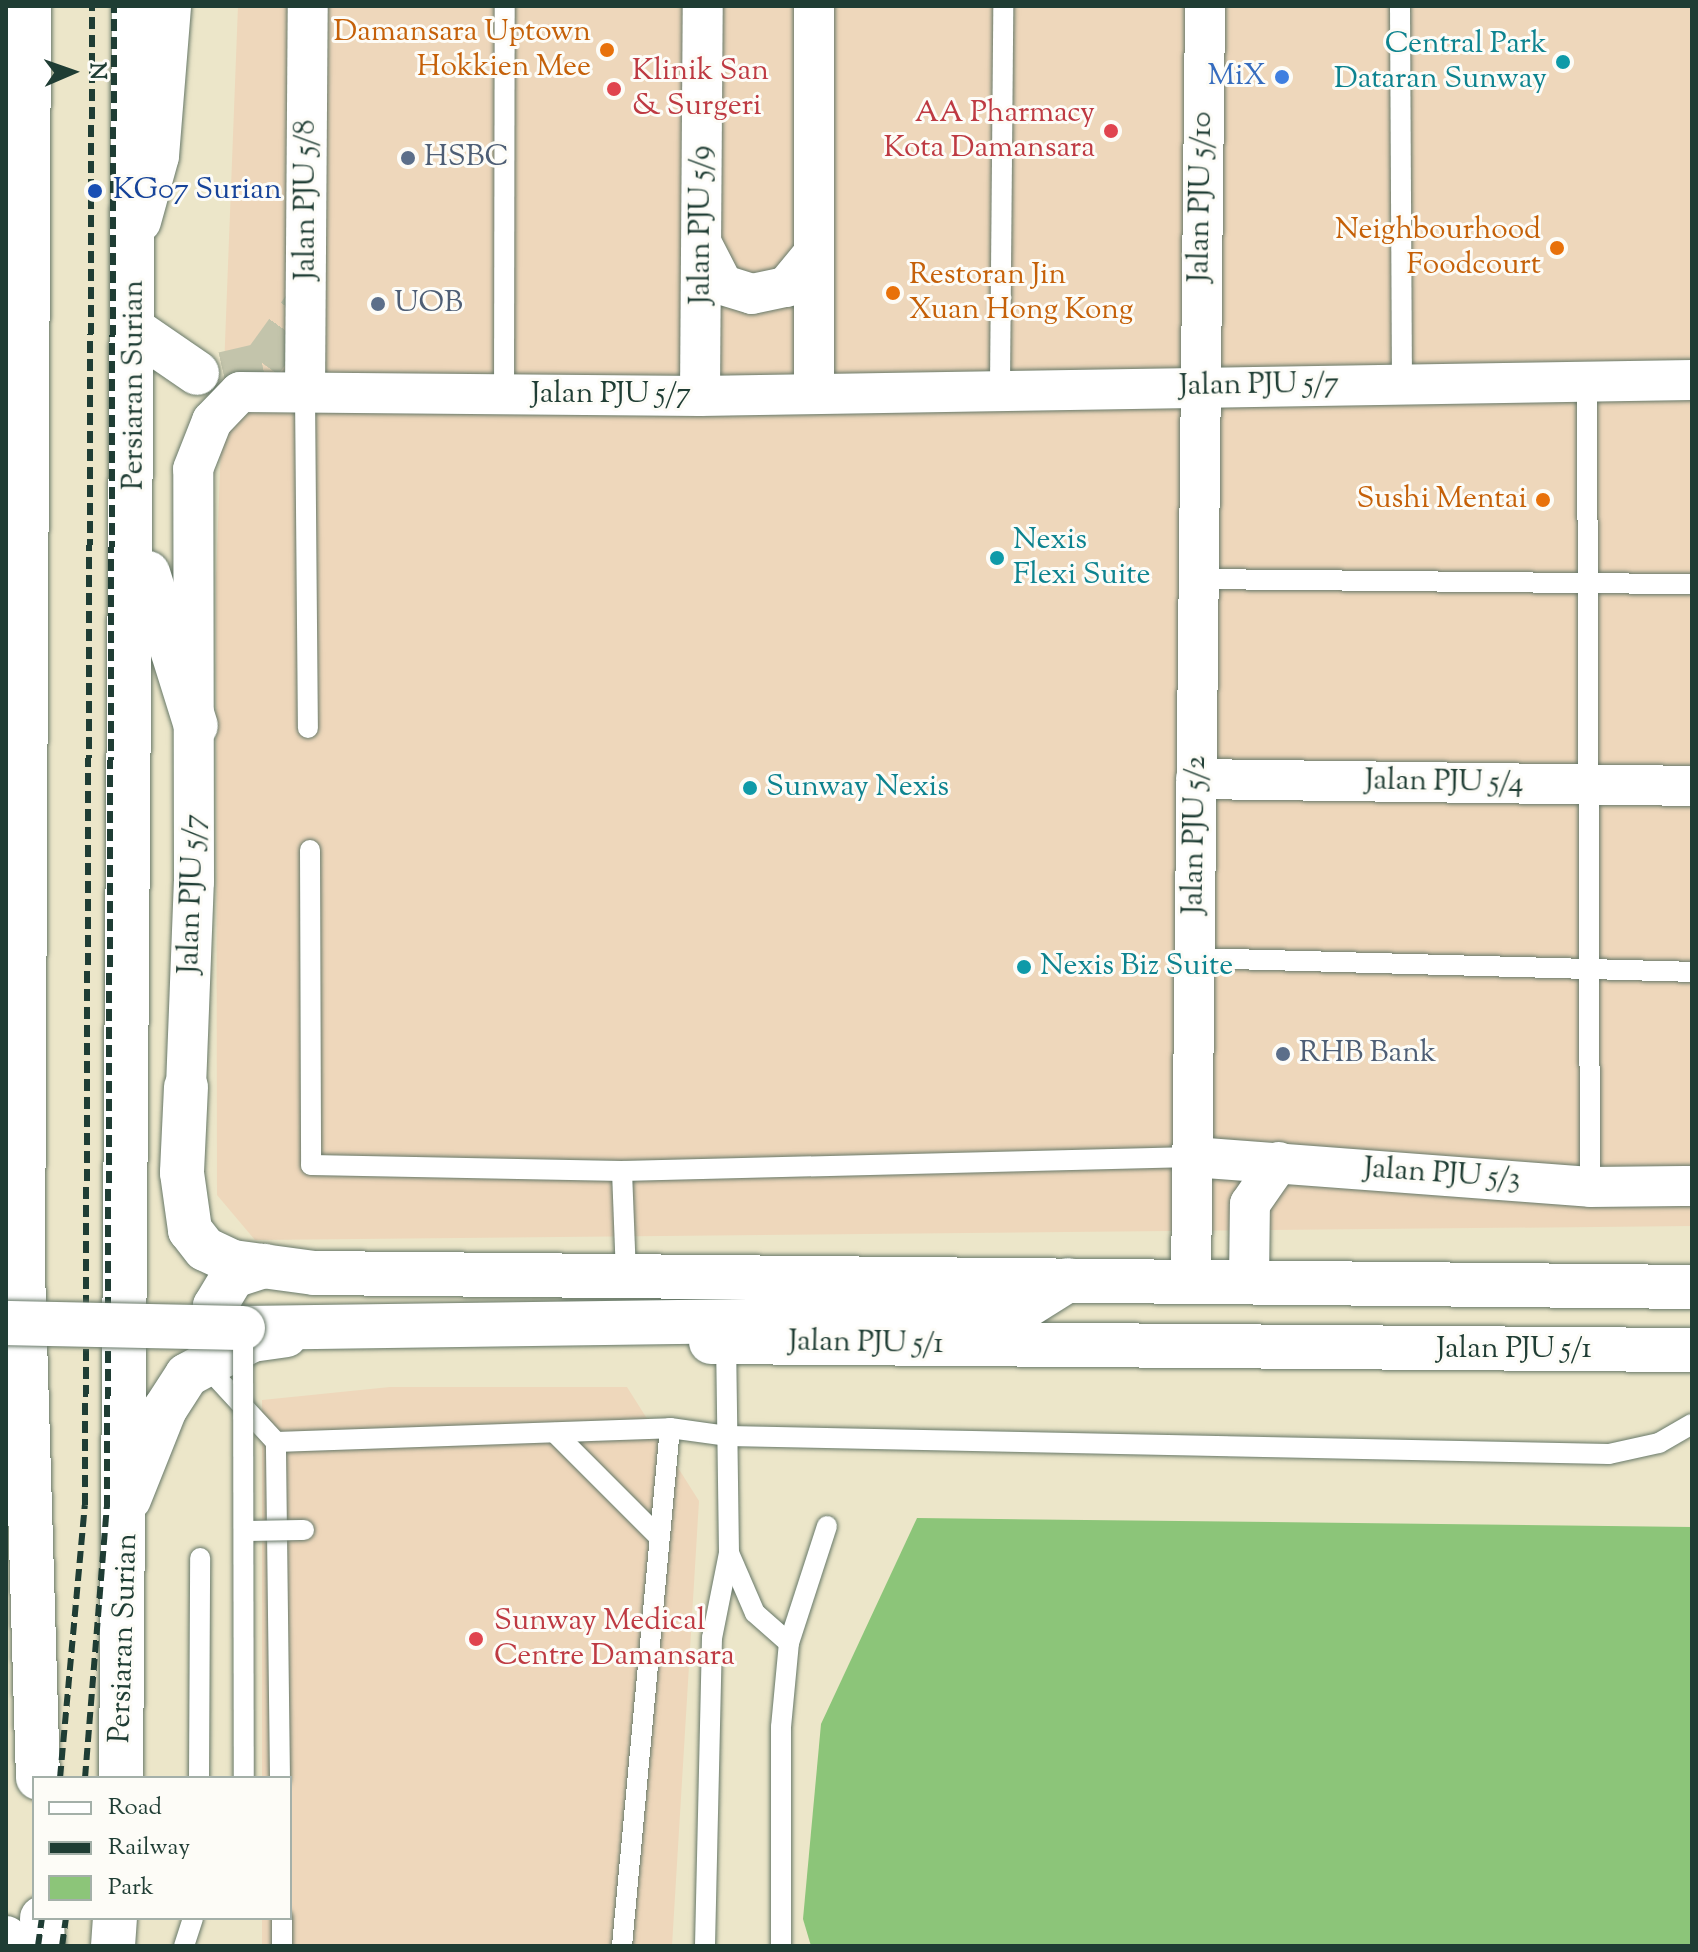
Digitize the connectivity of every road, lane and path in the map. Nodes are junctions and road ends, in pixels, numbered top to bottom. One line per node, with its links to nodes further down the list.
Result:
1 (29, 6): 14 (main road)
2 (134, 6): 15 (main road, Persiaran Surian)
3 (169, 6): 13 (main road, Persiaran Surian)
4 (185, 6): 13 (lane)
5 (308, 6): 26 (street, Jalan PJU 5/8)
6 (505, 6): 27 (lane)
7 (703, 6): 16 (street, Jalan PJU 5/9)
8 (814, 6): 17 (street)
9 (1003, 6): 23 (lane)
10 (1205, 6): 24 (street, Jalan PJU 5/10)
11 (1400, 6): 22 (lane)
12 (6, 25): 14 (main road)
13 (169, 50): 15 (main road, Persiaran Surian)
14 (28, 161): 30 (main road)
15 (134, 239): 18 (main road, Persiaran Surian)
16 (702, 244): 17 (street); 28 (street, Jalan PJU 5/9)
17 (814, 253): 25 (street)
18 (136, 331): 19 (main road); 29 (main road, Persiaran Surian)
19 (210, 372)
20 (1587, 380): 21 (street, Jalan PJU 5/7); 22 (street, Jalan PJU 5/7); 32 (lane)
21 (1692, 380)
22 (1402, 383): 24 (street, Jalan PJU 5/7)
23 (1000, 386): 24 (street, Jalan PJU 5/7); 25 (street, Jalan PJU 5/7)
24 (1199, 388): 31 (street, Jalan PJU 5/2)
25 (814, 393): 28 (street, Jalan PJU 5/7)
26 (305, 394): 27 (street, Jalan PJU 5/7); 35 (street, Jalan PJU 5/7); 36 (lane)
27 (504, 395): 28 (street, Jalan PJU 5/7)
28 (700, 396)
29 (135, 532): 34 (lane); 35 (main road); 67 (main road, Persiaran Surian)
30 (16, 553): 55 (main road)
31 (1198, 579): 32 (lane); 37 (street, Jalan PJU 5/2)
32 (1587, 583): 33 (lane); 38 (lane)
33 (1692, 584)
34 (155, 641)
35 (196, 726): 44 (street, Jalan PJU 5/7)
36 (308, 728)
37 (1196, 779): 38 (street, Jalan PJU 5/4); 41 (street, Jalan PJU 5/2)
38 (1588, 785): 39 (street, Jalan PJU 5/4); 42 (lane)
39 (1692, 786)
40 (310, 850): 47 (lane)
41 (1195, 958): 42 (lane); 45 (street, Jalan PJU 5/2)
42 (1588, 970): 43 (lane); 49 (lane)
43 (1692, 972)
44 (186, 1087): 50 (main road)
45 (1193, 1157): 46 (street, Jalan PJU 5/3); 47 (lane); 54 (street, Jalan PJU 5/2)
46 (1279, 1162): 49 (street, Jalan PJU 5/3); 53 (street)
47 (622, 1171): 51 (lane)
48 (1692, 1186): 49 (street, Jalan PJU 5/3)
49 (1590, 1187)
50 (264, 1266): 51 (main road); 58 (main road)
51 (626, 1274): 52 (main road)
52 (1068, 1280): 54 (main road); 58 (main road)
53 (1249, 1281): 54 (main road); 56 (main road)
54 (1191, 1282)
55 (15, 1283): 75 (main road)
56 (1692, 1287)
57 (6, 1323): 58 (main road, bridge)
58 (248, 1334): 59 (main road, Jalan PJU 5/1); 61 (main road, Jalan PJU 5/1); 70 (lane, bridge)
59 (726, 1342): 60 (main road, Jalan PJU 5/1); 65 (lane)
60 (1692, 1350)
61 (204, 1364): 66 (lane); 67 (main road, Jalan PJU 5/1)
62 (1692, 1424): 65 (lane)
63 (670, 1428): 64 (lane); 65 (lane); 71 (lane)
64 (555, 1433): 66 (lane); 71 (lane)
65 (728, 1436): 72 (lane)
66 (276, 1442): 79 (lane)
67 (129, 1499): 76 (main road, Persiaran Surian)
68 (827, 1526): 74 (lane)
69 (304, 1530): 70 (lane, bridge)
70 (244, 1531): 78 (lane, bridge)
71 (660, 1538): 90 (lane)
72 (729, 1553): 74 (lane); 91 (lane)
73 (200, 1558): 77 (lane)
74 (789, 1643): 92 (lane)
75 (38, 1776)
76 (121, 1776)
77 (199, 1776)
78 (244, 1776)
79 (280, 1776)
80 (42, 1920): 86 (main road)
81 (115, 1920): 87 (main road)
82 (192, 1920): 88 (lane)
83 (281, 1920): 89 (lane)
84 (6, 1938): 85 (main road)
85 (9, 1946)
86 (43, 1946)
87 (113, 1946)
88 (184, 1946)
89 (282, 1946)
90 (622, 1946)
91 (705, 1946)
92 (781, 1946)

